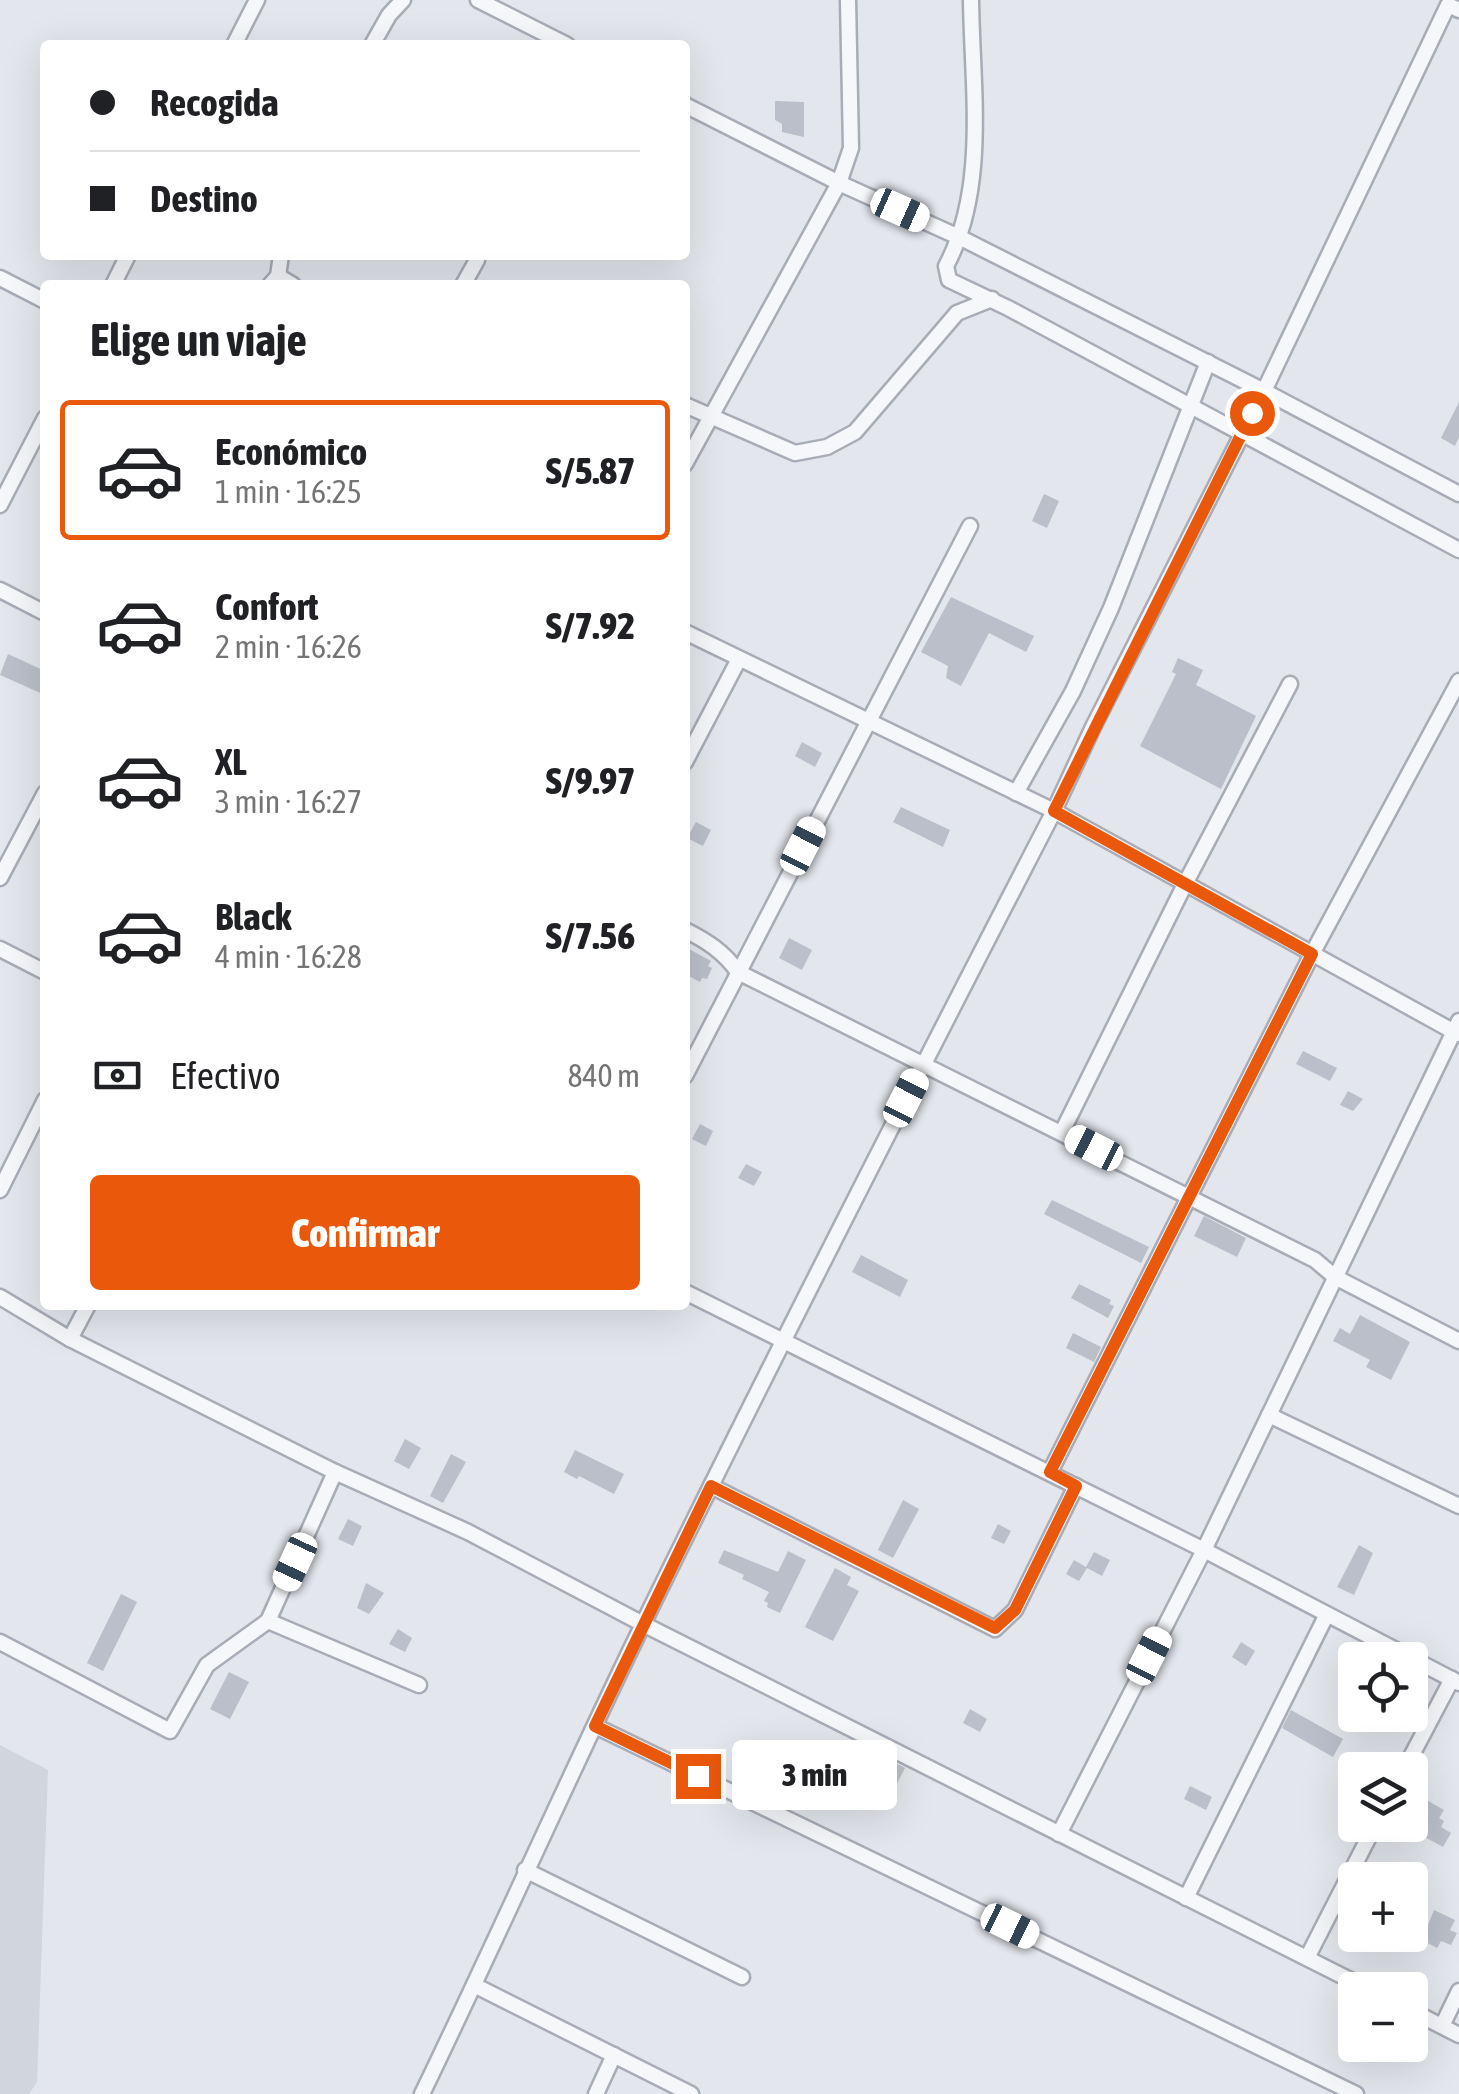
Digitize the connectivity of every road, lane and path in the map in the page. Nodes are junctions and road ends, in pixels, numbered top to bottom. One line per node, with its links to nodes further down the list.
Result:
1 (256, 0): 7 (street)
2 (402, 0): 8 (street)
3 (478, 0): 9 (street)
4 (848, 0): 11 (street)
5 (971, 0): 12 (street)
6 (1459, 10): 19 (street)
7 (236, 40)
8 (375, 40)
9 (557, 40)
10 (690, 108): 11 (street)
11 (839, 183): 12 (street); 22 (street)
12 (961, 238): 17 (street); 18 (street)
13 (477, 260): 15 (street)
14 (0, 278): 16 (street)
15 (466, 280)
16 (40, 298)
17 (992, 300): 21 (street); 22 (street)
18 (1208, 362): 19 (street); 21 (street)
19 (1264, 390): 24 (street); 26 (street)
20 (690, 407): 22 (street)
21 (1190, 408): 24 (street); 38 (street)
22 (712, 415): 25 (street)
23 (40, 428): 27 (street)
24 (1240, 435): 29 (street); 40 (street)
25 (690, 455)
26 (1459, 494)
27 (0, 505)
28 (970, 526): 36 (street)
29 (1459, 550)
30 (0, 590): 31 (street)
31 (40, 610)
32 (690, 634): 33 (street)
33 (739, 658): 36 (street); 37 (street)
34 (1459, 681): 45 (street)
35 (1290, 684): 42 (street)
36 (868, 721): 38 (street); 47 (street)
37 (690, 752)
38 (1016, 793): 40 (street)
39 (40, 803): 41 (street)
40 (1054, 811): 42 (street); 49 (street)
41 (0, 878)
42 (1185, 884): 45 (street); 52 (street)
43 (690, 933): 47 (street)
44 (0, 949): 46 (street)
45 (1312, 954): 48 (street); 54 (street)
46 (40, 969)
47 (738, 972): 49 (street); 50 (street)
48 (1457, 1029): 55 (street)
49 (924, 1063): 52 (street); 60 (street)
50 (690, 1066)
51 (40, 1110): 53 (street)
52 (1062, 1132): 54 (street)
53 (0, 1190)
54 (1190, 1196): 55 (street); 64 (street)
55 (1335, 1277): 61 (street); 62 (street)
56 (690, 1294): 60 (street)
57 (0, 1297): 59 (street)
58 (85, 1310): 59 (street)
59 (70, 1339): 63 (street)
60 (782, 1340): 64 (street); 65 (street)
61 (1459, 1341)
62 (1269, 1415): 67 (street); 68 (street)
63 (335, 1472): 70 (street); 71 (street)
64 (1050, 1472): 66 (street)
65 (711, 1486): 66 (street); 71 (street)
66 (1076, 1486): 68 (street)
67 (1459, 1506)
68 (1204, 1550): 69 (street); 77 (street)
69 (1326, 1616): 73 (street); 80 (street)
70 (268, 1621): 72 (street); 74 (street)
71 (643, 1624): 75 (street); 77 (street)
72 (0, 1642)
73 (1455, 1681): 76 (street)
74 (420, 1685)
75 (595, 1726): 79 (street); 93 (street)
76 (1414, 1752)
77 (1058, 1834): 80 (street)
78 (1366, 1842): 81 (street)
79 (525, 1870): 83 (street); 84 (street)
80 (1186, 1898): 81 (street)
81 (1307, 1958): 82 (street)
82 (1338, 1974)
83 (742, 1977)
84 (474, 1985): 89 (street); 90 (street)
85 (1459, 1990): 87 (street)
86 (1428, 2019): 87 (street)
87 (1442, 2026): 88 (street)
88 (1459, 2035)
89 (614, 2056): 91 (street); 92 (street)
90 (422, 2094)
91 (596, 2094)
92 (690, 2094)
93 (1356, 2094)

